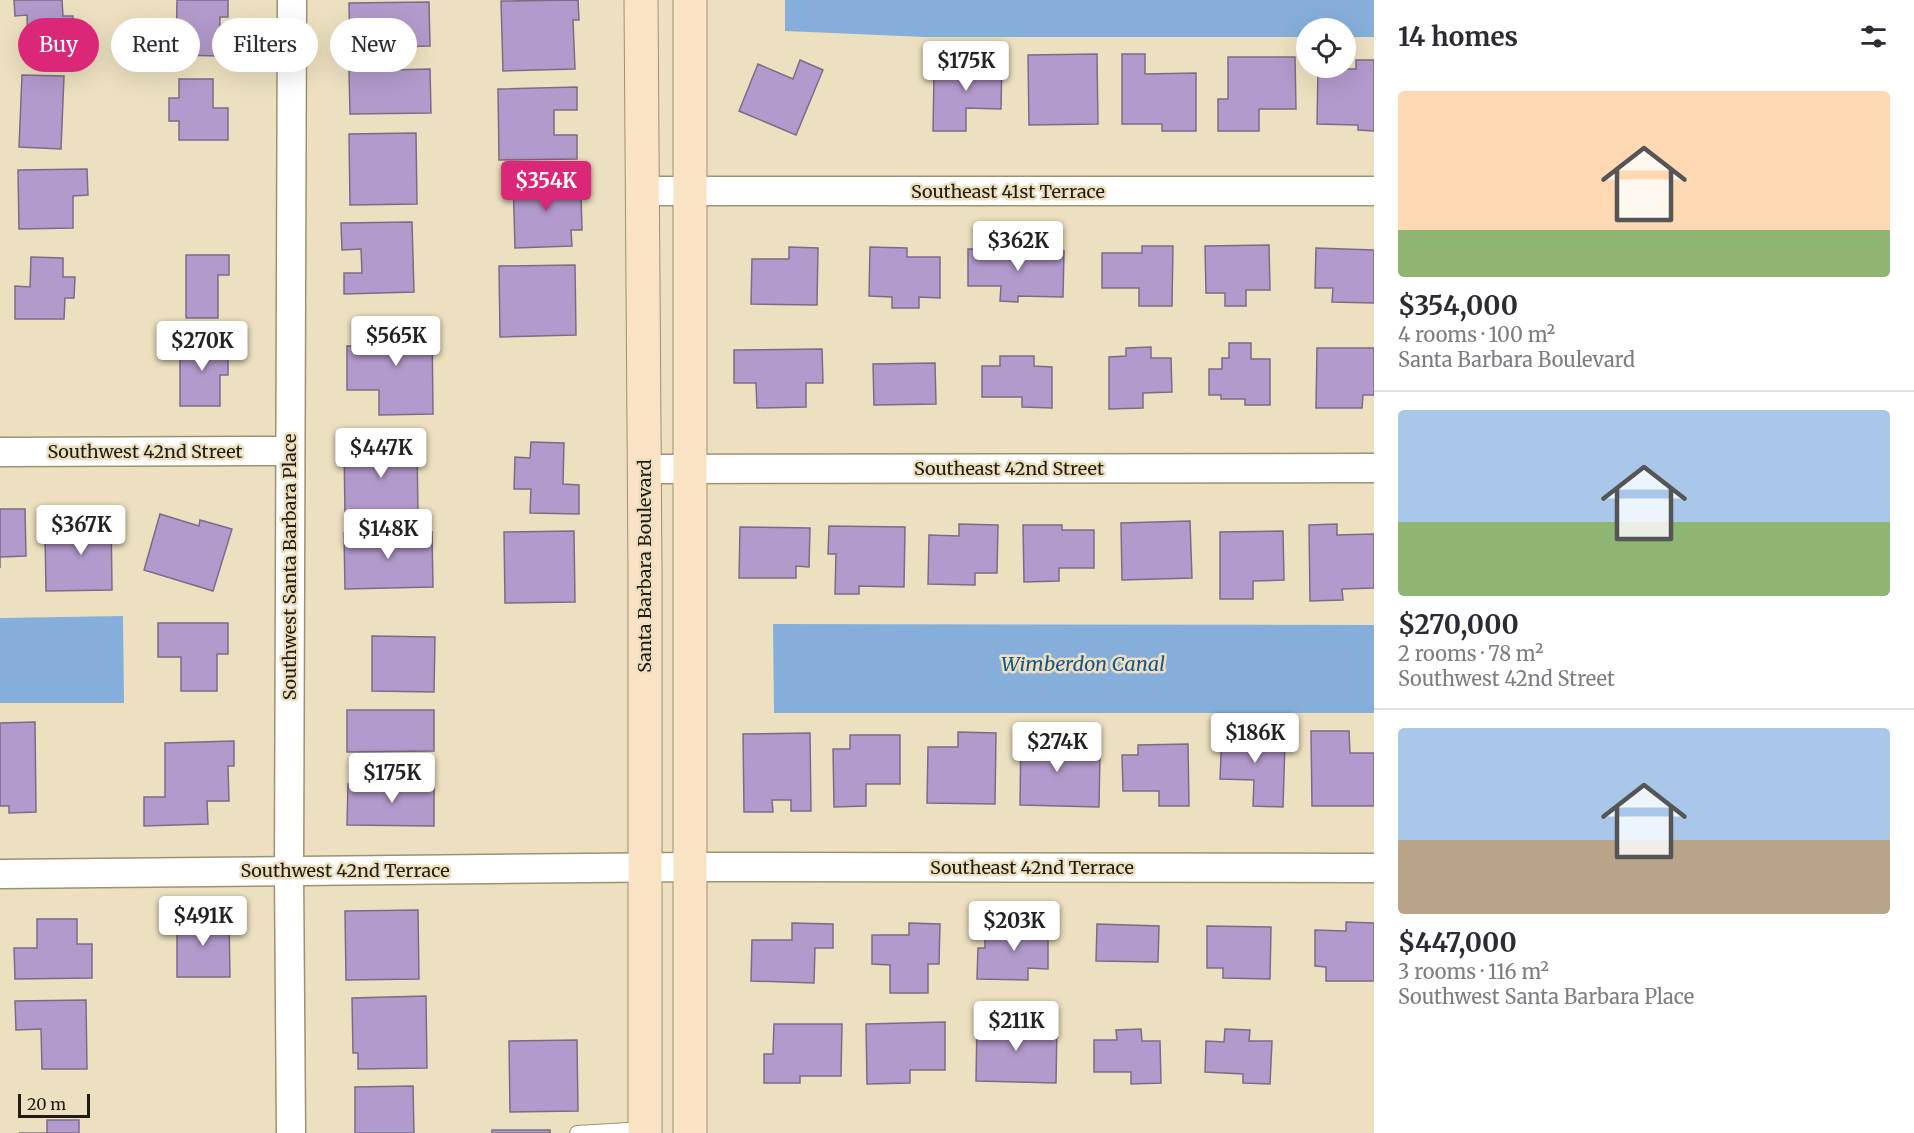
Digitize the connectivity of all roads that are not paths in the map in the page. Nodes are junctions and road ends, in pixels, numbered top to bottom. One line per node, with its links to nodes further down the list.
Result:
1 (292, 0): 7 (street, Southwest Santa Barbara Place)
2 (641, 0): 4 (main road, Santa Barbara Boulevard)
3 (690, 0): 5 (main road)
4 (643, 191): 5 (street, Southeast 41st Terrace); 10 (main road, Santa Barbara Boulevard)
5 (690, 191): 6 (street, Southeast 41st Terrace); 11 (main road)
6 (1374, 191)
7 (290, 451): 8 (street, Southwest 42nd Street); 15 (street, Southwest Santa Barbara Place)
8 (0, 452)
9 (1374, 468): 11 (street, Southeast 42nd Street)
10 (644, 469): 11 (street, Southeast 42nd Street); 14 (main road, Santa Barbara Boulevard)
11 (690, 469): 12 (main road)
12 (691, 867): 13 (street, Southeast 42nd Terrace); 14 (street, Southwest 42nd Terrace); 20 (main road)
13 (1374, 868)
14 (645, 869): 15 (street, Southwest 42nd Terrace); 17 (main road, Santa Barbara Boulevard)
15 (289, 871): 16 (street, Southwest 42nd Terrace); 18 (street, Southwest Santa Barbara Place)
16 (0, 874)
17 (645, 1131): 19 (lane)
18 (291, 1133)
19 (577, 1133)
20 (690, 1133)

